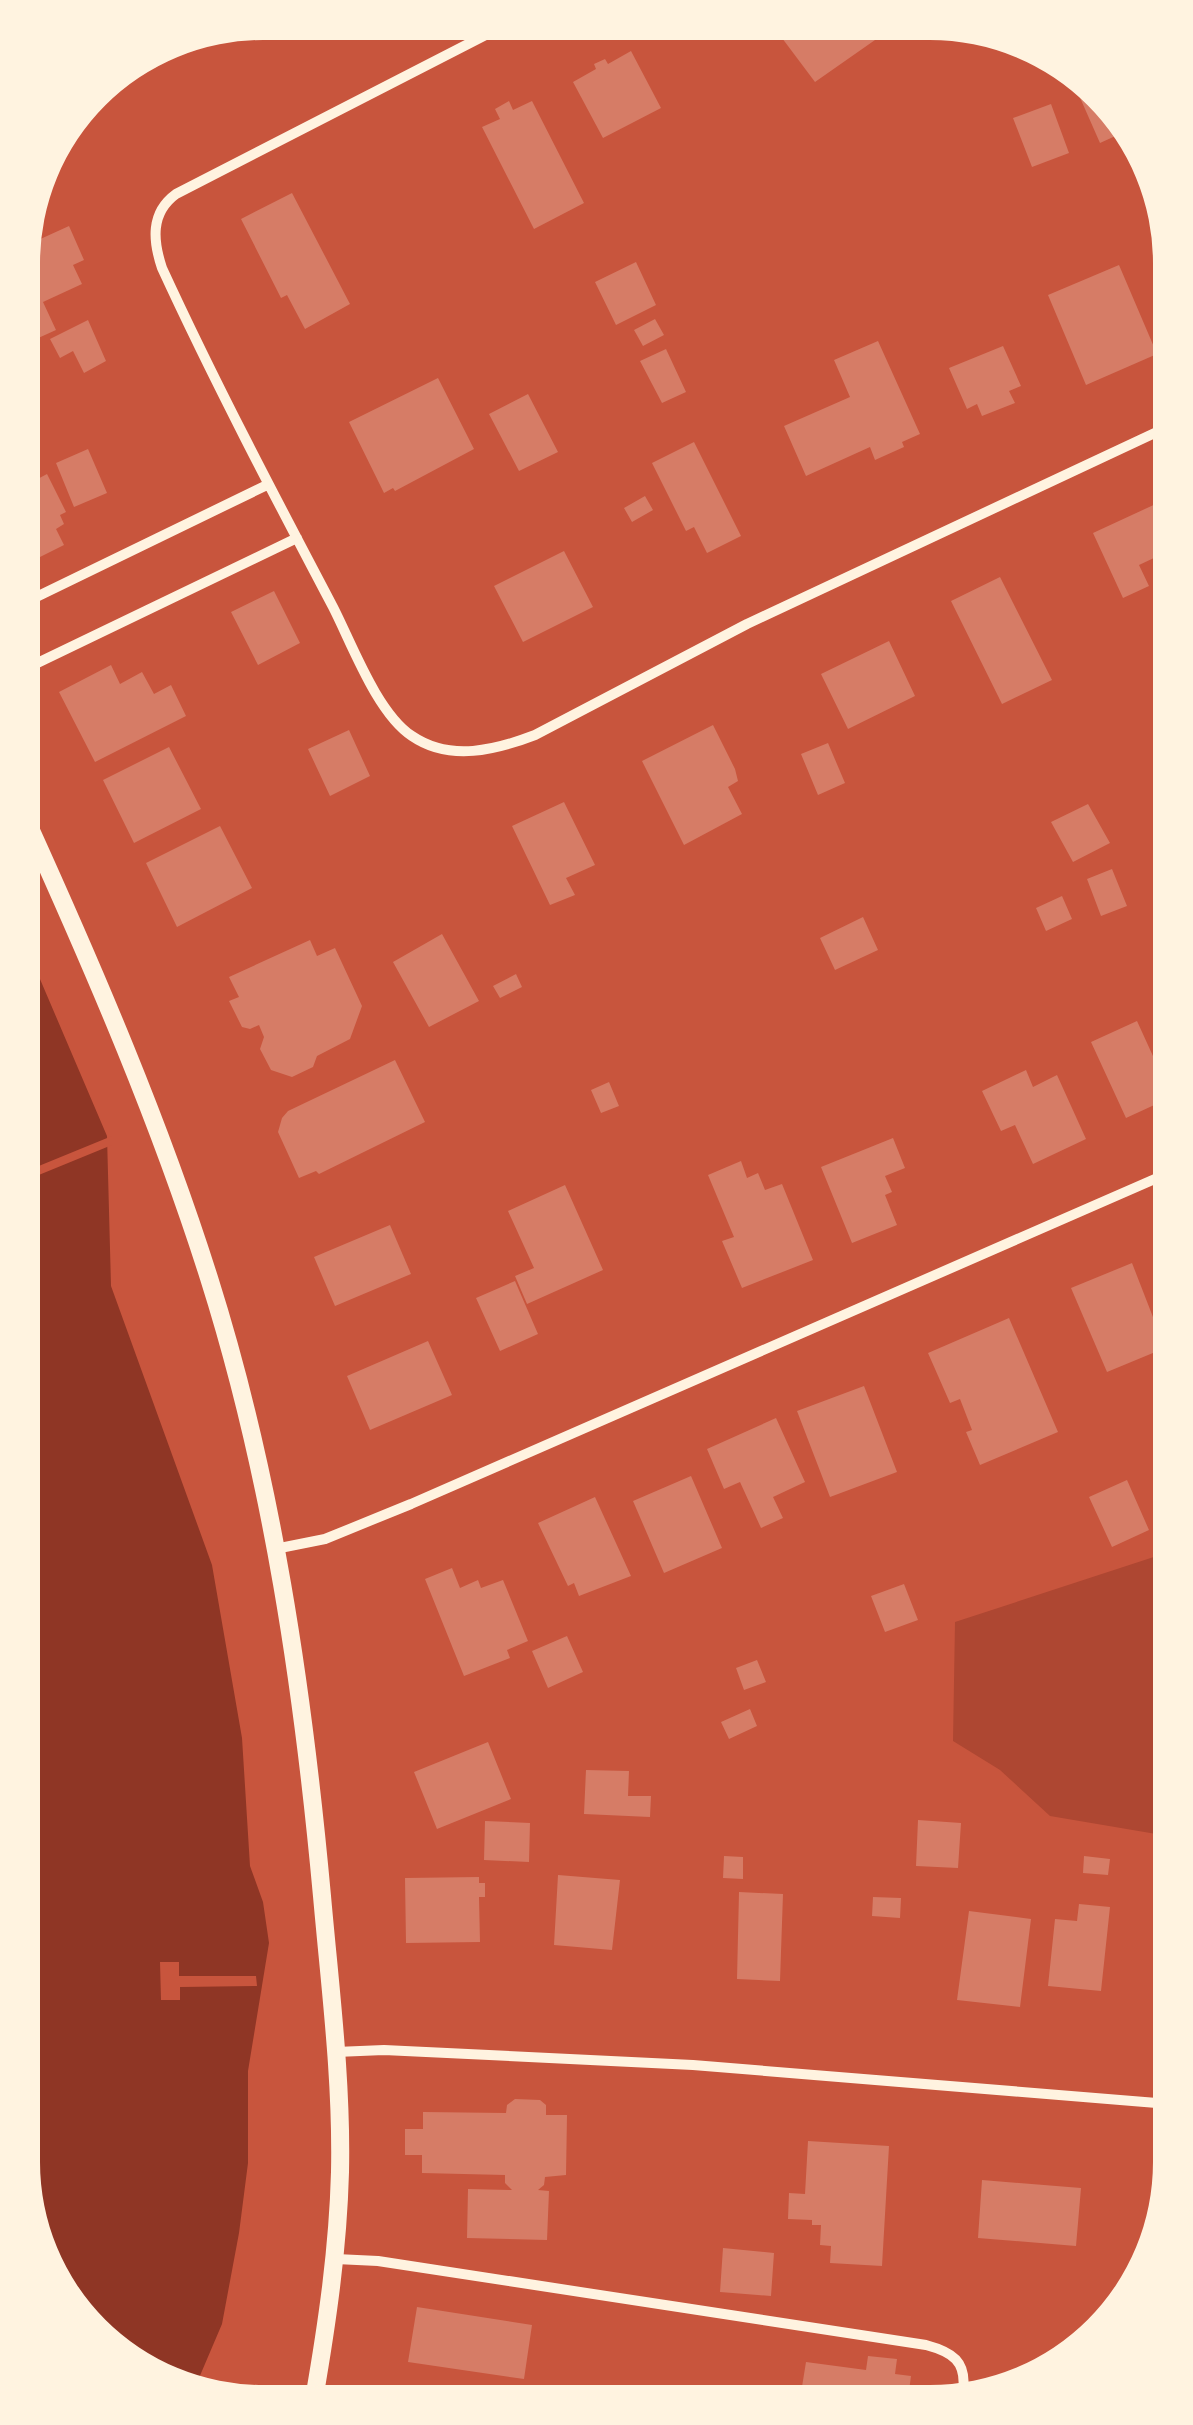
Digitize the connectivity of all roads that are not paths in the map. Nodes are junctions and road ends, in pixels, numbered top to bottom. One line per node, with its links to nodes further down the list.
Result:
1 (476, 40): 3 (street)
2 (1153, 434): 4 (street)
3 (267, 486): 4 (street); 5 (street)
4 (296, 538): 6 (street)
5 (40, 595)
6 (40, 662)
7 (40, 851): 9 (street)
8 (1153, 1180): 9 (street)
9 (274, 1550): 10 (street)
10 (336, 2052): 11 (street); 12 (street)
11 (1153, 2103)
12 (336, 2258): 13 (street); 14 (street)
13 (963, 2382)
14 (316, 2385)

